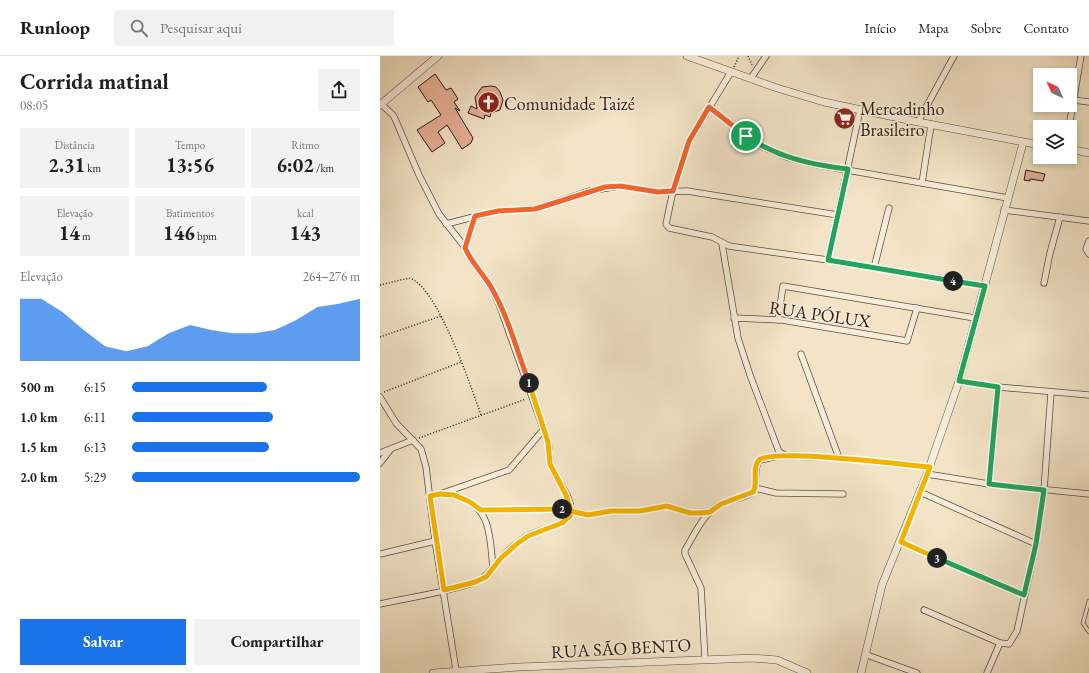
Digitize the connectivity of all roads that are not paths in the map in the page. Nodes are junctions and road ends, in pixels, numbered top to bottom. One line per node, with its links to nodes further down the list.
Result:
1 (438, 56): 11 (street)
2 (688, 56): 6 (street)
3 (766, 56): 7 (street)
4 (954, 56): 14 (street)
5 (1081, 56): 8 (street)
6 (731, 72): 7 (street); 12 (street)
7 (753, 75): 13 (street)
8 (1077, 81)
9 (1077, 100): 10 (street)
10 (1089, 102)
11 (380, 104): 30 (street)
12 (709, 107): 20 (street); 22 (street)
13 (860, 110): 14 (street); 20 (street)
14 (918, 122): 15 (street)
15 (932, 125): 16 (street); 21 (street)
16 (1023, 143): 17 (street); 23 (street)
17 (1033, 144)
18 (1077, 150): 19 (street)
19 (1089, 152)
20 (848, 169): 21 (street); 26 (street)
21 (922, 183): 23 (street)
22 (673, 191): 26 (street); 27 (street); 32 (street)
23 (1008, 198): 25 (street)
24 (889, 208): 36 (street)
25 (1004, 210): 28 (street); 38 (street)
26 (838, 215): 35 (street)
27 (475, 216): 30 (street); 33 (street)
28 (1060, 218): 29 (street); 37 (street)
29 (1089, 222)
30 (446, 224): 33 (street)
31 (1089, 241): 34 (street)
32 (722, 244): 35 (street); 40 (street)
33 (465, 248): 49 (street)
34 (1089, 254)
35 (828, 260): 36 (street)
36 (874, 268): 38 (street)
37 (1044, 283)
38 (985, 286): 41 (street)
39 (917, 308): 41 (street); 42 (street, RUA PÓLUX); 42 (street)
40 (734, 318): 42 (street, RUA PÓLUX); 53 (street)
41 (974, 318): 44 (street)
42 (778, 320)
43 (801, 354): 54 (street)
44 (959, 381): 45 (street); 56 (street)
45 (998, 387): 46 (street); 57 (street)
46 (1051, 392): 47 (street); 59 (street)
47 (1089, 395)
48 (380, 397): 50 (street)
49 (544, 429): 61 (street); 66 (street)
50 (414, 440): 51 (street); 64 (street)
51 (390, 450): 52 (street); 55 (street)
52 (380, 453)
53 (783, 455): 54 (street); 58 (street)
54 (839, 458): 56 (street)
55 (380, 463)
56 (929, 471): 57 (street); 60 (street)
57 (989, 484): 59 (street)
58 (755, 488): 62 (street); 67 (street)
59 (1044, 490): 63 (street); 70 (street)
60 (920, 492): 69 (street); 70 (street)
61 (440, 494): 64 (street); 65 (street)
62 (843, 494)
63 (1089, 494)
64 (430, 496): 68 (street)
65 (481, 510): 66 (street); 72 (street)
66 (571, 510): 67 (street); 72 (street)
67 (710, 512): 81 (street)
68 (435, 541): 71 (street); 73 (street)
69 (901, 542): 74 (street); 80 (street)
70 (1036, 544): 74 (street)
71 (380, 554)
72 (493, 568): 73 (street)
73 (444, 590): 76 (street); 82 (street)
74 (1024, 595): 79 (street)
75 (1089, 601): 78 (lane)
76 (380, 604)
77 (924, 610): 79 (street)
78 (1089, 632)
79 (1000, 643): 89 (street)
80 (867, 655): 87 (street); 88 (street)
81 (705, 659): 83 (street, RUA SÃO BENTO); 86 (street, RUA SÃO BENTO)
82 (456, 670): 84 (street, RUA SÃO BENTO); 85 (street, RUA SÃO BENTO)
83 (519, 670): 84 (street, RUA SÃO BENTO)
84 (472, 671)
85 (433, 673)
86 (808, 673)
87 (862, 673)
88 (917, 673)
89 (987, 673)

